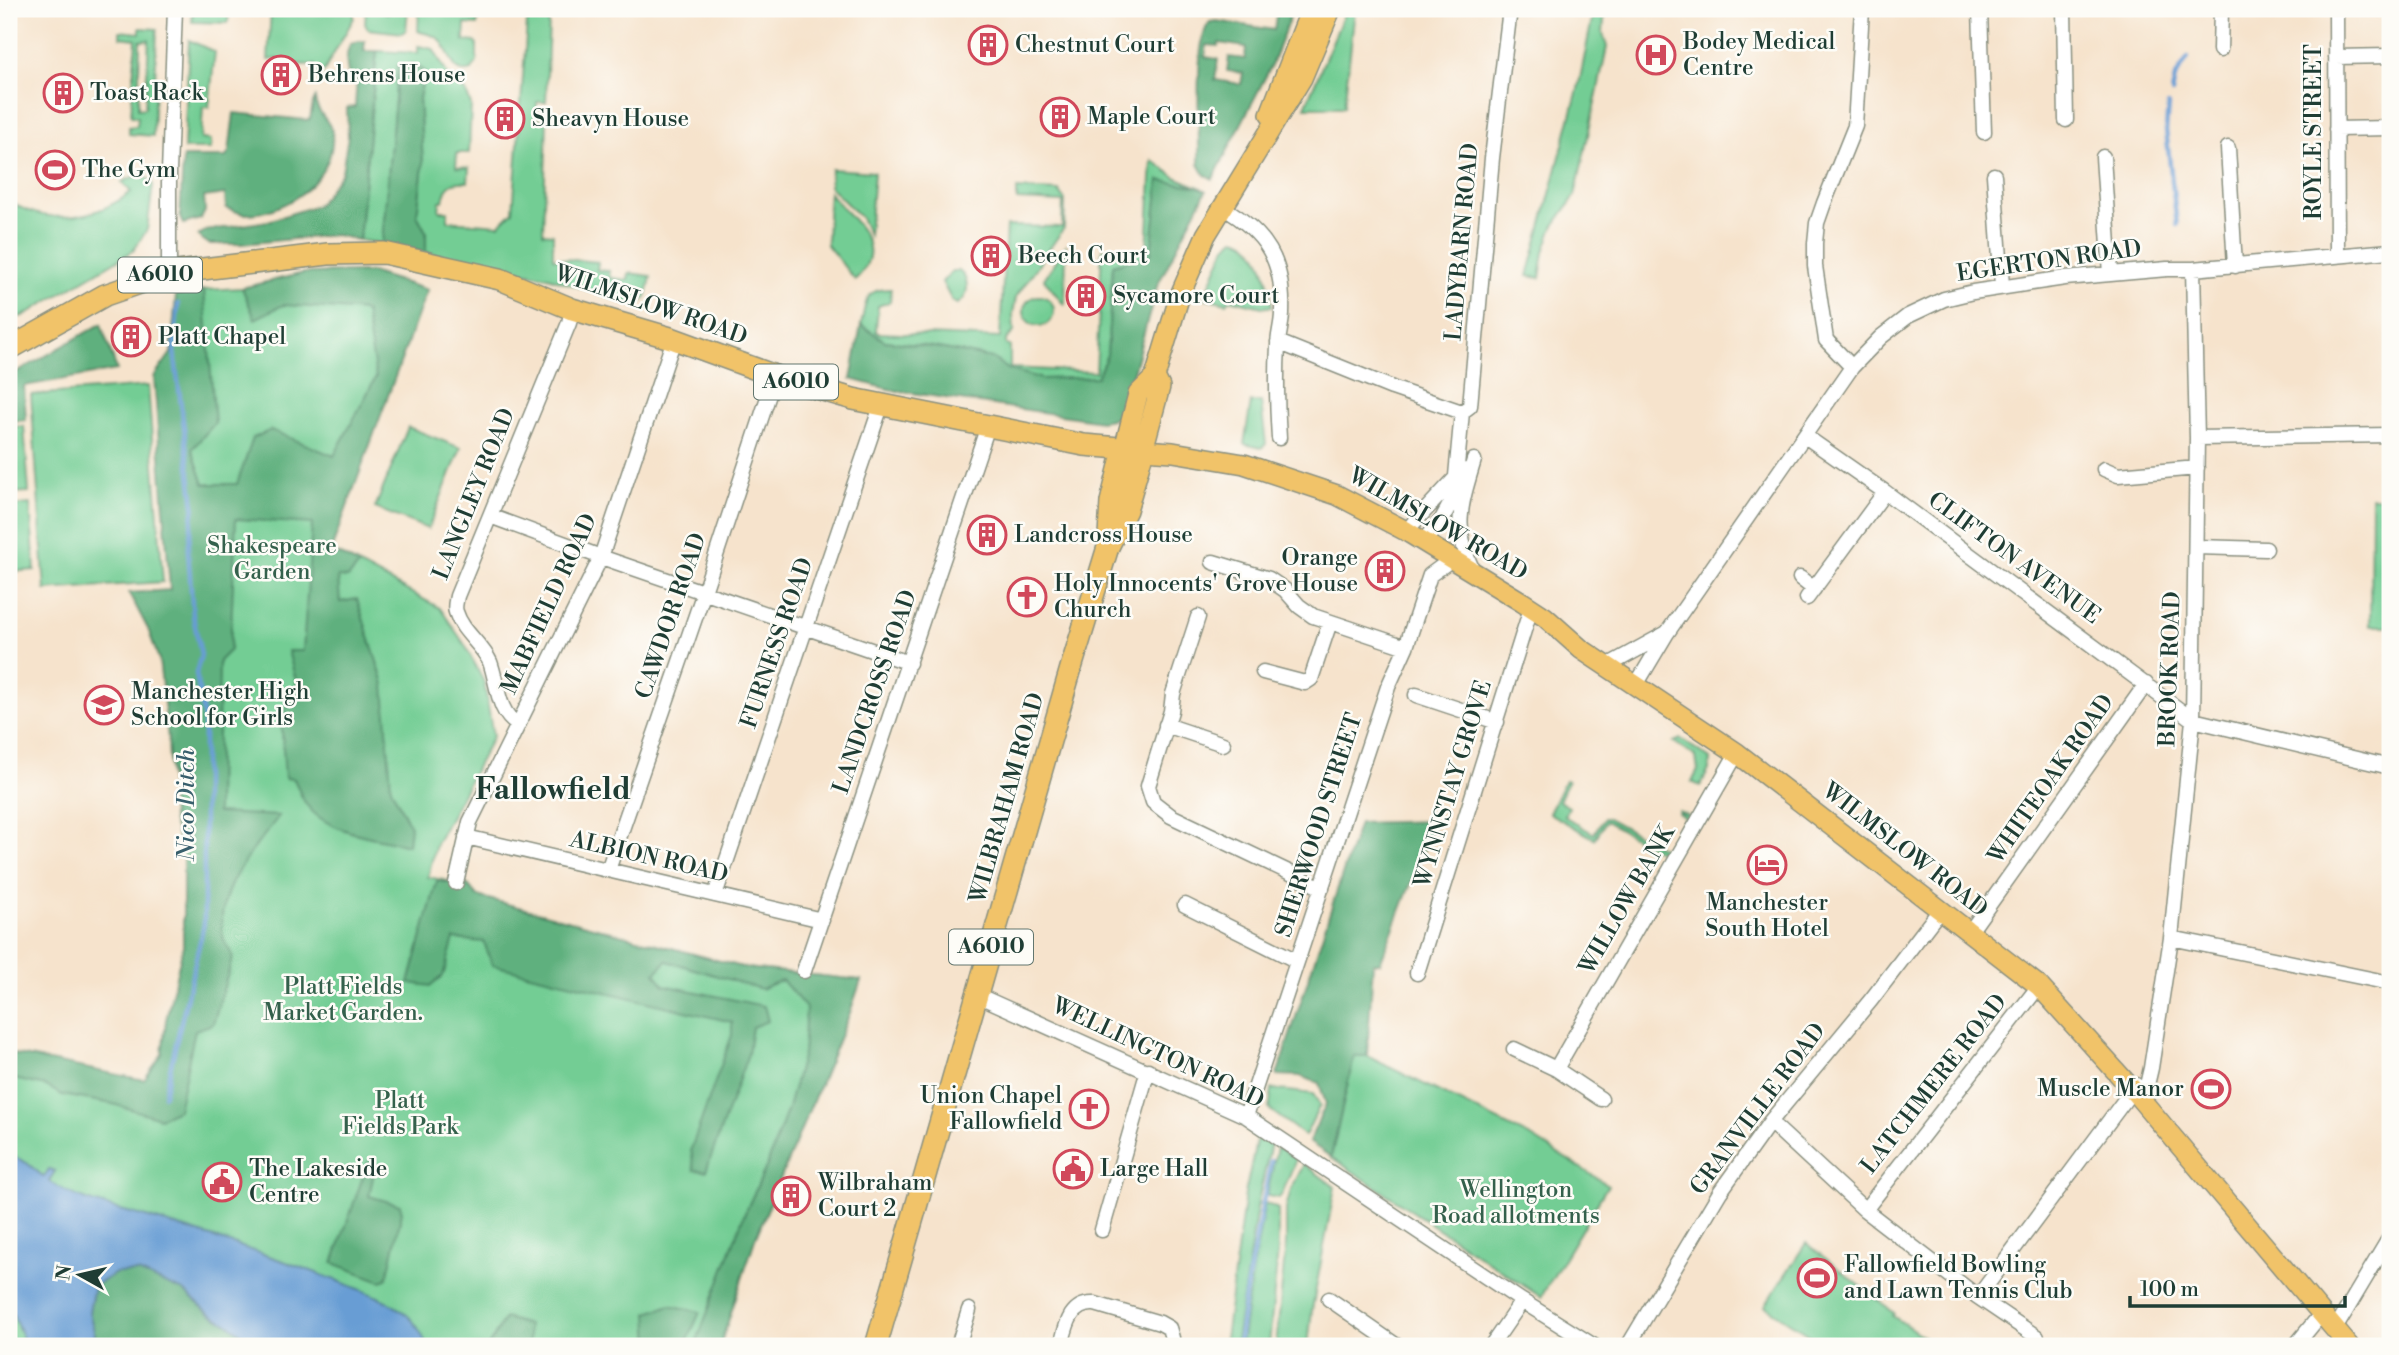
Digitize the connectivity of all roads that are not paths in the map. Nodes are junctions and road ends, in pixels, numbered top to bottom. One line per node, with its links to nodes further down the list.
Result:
1 (175, 9): 26 (street)
2 (1311, 9): 19 (main road)
3 (1331, 9): 19 (main road)
4 (1510, 9): 36 (street, LADYBARN ROAD)
5 (1862, 9): 33 (street)
6 (1980, 9): 16 (street)
7 (2064, 9): 13 (street)
8 (2221, 9): 10 (street)
9 (2336, 9): 12 (street, ROYLE STREET)
10 (2220, 50)
11 (2390, 56): 12 (street)
12 (2336, 57): 15 (street, ROYLE STREET)
13 (2066, 120)
14 (2390, 128): 15 (street)
15 (2336, 129): 23 (street, ROYLE STREET)
16 (1984, 132)
17 (2228, 148): 24 (street)
18 (2103, 157): 27 (street)
19 (1253, 158): 21 (main road)
20 (1994, 175): 28 (street)
21 (1222, 207): 31 (street); 42 (main road)
22 (2390, 251): 23 (street, EGERTON ROAD)
23 (2337, 256): 24 (street, EGERTON ROAD)
24 (2235, 266): 25 (street, EGERTON ROAD)
25 (2193, 269): 27 (street, EGERTON ROAD); 41 (street, BROOK ROAD)
26 (169, 273): 29 (highway, WILMSLOW ROAD / A6010); 32 (highway, WILMSLOW ROAD / A6010)
27 (2111, 274): 28 (street, EGERTON ROAD)
28 (2002, 286): 33 (street, EGERTON ROAD)
29 (572, 309): 30 (highway, WILMSLOW ROAD / A6010); 48 (street, LANGLEY ROAD)
30 (674, 339): 34 (highway, WILMSLOW ROAD / A6010); 53 (street, MABFIELD ROAD)
31 (1278, 342): 36 (street); 40 (street)
32 (10, 347)
33 (1852, 367): 39 (street, EGERTON ROAD)
34 (775, 376): 35 (highway, WILMSLOW ROAD / A6010); 58 (street, CAWDOR ROAD)
35 (881, 406): 37 (highway, WILMSLOW ROAD / A6010); 62 (street, FURNESS ROAD)
36 (1462, 412): 46 (street, LADYBARN ROAD)
37 (988, 426): 42 (highway, WILMSLOW ROAD / A6010); 65 (street, LANDCROSS ROAD)
38 (2390, 435): 41 (street)
39 (1805, 436): 47 (street, CLIFTON AVENUE); 63 (street, EGERTON ROAD)
40 (1279, 438)
41 (2197, 438): 45 (street, BROOK ROAD)
42 (1133, 450): 49 (main road, WILMSLOW ROAD); 93 (highway, WILBRAHAM ROAD / A6010)
43 (1475, 460): 46 (street); 50 (street); 56 (street)
44 (2104, 468): 45 (street)
45 (2197, 468): 51 (street, BROOK ROAD)
46 (1456, 476): 49 (street)
47 (1885, 492): 57 (street); 68 (street, CLIFTON AVENUE)
48 (489, 516): 53 (street); 73 (street, LANGLEY ROAD)
49 (1406, 531): 50 (main road, WILMSLOW ROAD)
50 (1424, 542): 54 (main road, WILMSLOW ROAD)
51 (2196, 547): 52 (street); 71 (street, BROOK ROAD)
52 (2266, 549)
53 (601, 557): 58 (street); 73 (street, MABFIELD ROAD)
54 (1452, 559): 56 (main road, WILMSLOW ROAD); 64 (street, SHERWOOD STREET)
55 (1213, 562): 61 (street)
56 (1473, 571): 59 (main road, WILMSLOW ROAD)
57 (1800, 578)
58 (704, 592): 62 (street); 79 (street, CAWDOR ROAD)
59 (1531, 608): 66 (main road, WILMSLOW ROAD); 72 (street, WYNNSTAY GROVE)
60 (1198, 617): 74 (street)
61 (1330, 622): 64 (street); 67 (street)
62 (806, 627): 65 (street); 82 (street, FURNESS ROAD)
63 (1667, 634): 66 (street, EGERTON ROAD); 69 (street, EGERTON ROAD)
64 (1406, 647): 81 (street, SHERWOOD STREET)
65 (909, 663): 85 (street, LANDCROSS ROAD)
66 (1608, 666): 69 (main road, WILMSLOW ROAD)
67 (1263, 672)
68 (2146, 684): 71 (street, CLIFTON AVENUE); 86 (street, WHITEOAK ROAD)
69 (1636, 685): 76 (main road, WILMSLOW ROAD)
70 (1416, 695): 72 (street)
71 (2193, 720): 77 (street); 87 (street, BROOK ROAD)
72 (1497, 722): 90 (street, WYNNSTAY GROVE)
73 (518, 725): 78 (street, MABFIELD ROAD)
74 (1166, 725): 75 (street); 81 (street)
75 (1223, 744)
76 (1737, 753): 84 (main road, WILMSLOW ROAD); 95 (street, WILLOW BANK)
77 (2390, 767)
78 (466, 837): 79 (street, ALBION ROAD); 80 (street, MABFIELD ROAD)
79 (608, 870): 82 (street, ALBION ROAD)
80 (456, 883)
81 (1321, 888): 88 (street, SHERWOOD STREET)
82 (715, 895): 85 (street, ALBION ROAD)
83 (1185, 905): 88 (street)
84 (1940, 910): 86 (main road, WILMSLOW ROAD); 100 (street, GRANVILLE ROAD)
85 (822, 920): 89 (street, LANDCROSS ROAD)
86 (1969, 933): 92 (main road, WILMSLOW ROAD)
87 (2171, 938): 91 (street); 97 (street, BROOK ROAD)
88 (1297, 961): 99 (street, SHERWOOD STREET)
89 (804, 971)
90 (1417, 972)
91 (2390, 983)
92 (2039, 986): 97 (main road, WILMSLOW ROAD); 101 (street, LATCHMERE ROAD)
93 (977, 995): 96 (street, WELLINGTON ROAD); 111 (highway, WILBRAHAM ROAD / A6010)
94 (1514, 1049): 95 (street)
95 (1556, 1069): 98 (street)
96 (1148, 1070): 99 (street, WELLINGTON ROAD); 102 (street)
97 (2138, 1096): 104 (street); 108 (main road, WILMSLOW ROAD)
98 (1601, 1099)
99 (1246, 1116): 106 (street, WELLINGTON ROAD)
100 (1770, 1122): 101 (street); 118 (street, GRANVILLE ROAD)
101 (1864, 1210): 104 (street)
102 (1102, 1230)
103 (2390, 1237): 109 (street)
104 (1978, 1297): 110 (street)
105 (1329, 1299): 115 (street)
106 (1522, 1301): 116 (street); 117 (street, WELLINGTON ROAD)
107 (969, 1310): 112 (street)
108 (2322, 1313): 109 (main road, WILMSLOW ROAD); 119 (street)
109 (2335, 1329): 120 (main road, WILMSLOW ROAD)
110 (2037, 1337)
111 (876, 1346)
112 (958, 1346)
113 (1060, 1346): 114 (street)
114 (1171, 1346)
115 (1397, 1346)
116 (1491, 1346)
117 (1594, 1346)
118 (1628, 1346)
119 (2295, 1346)
120 (2349, 1346)

